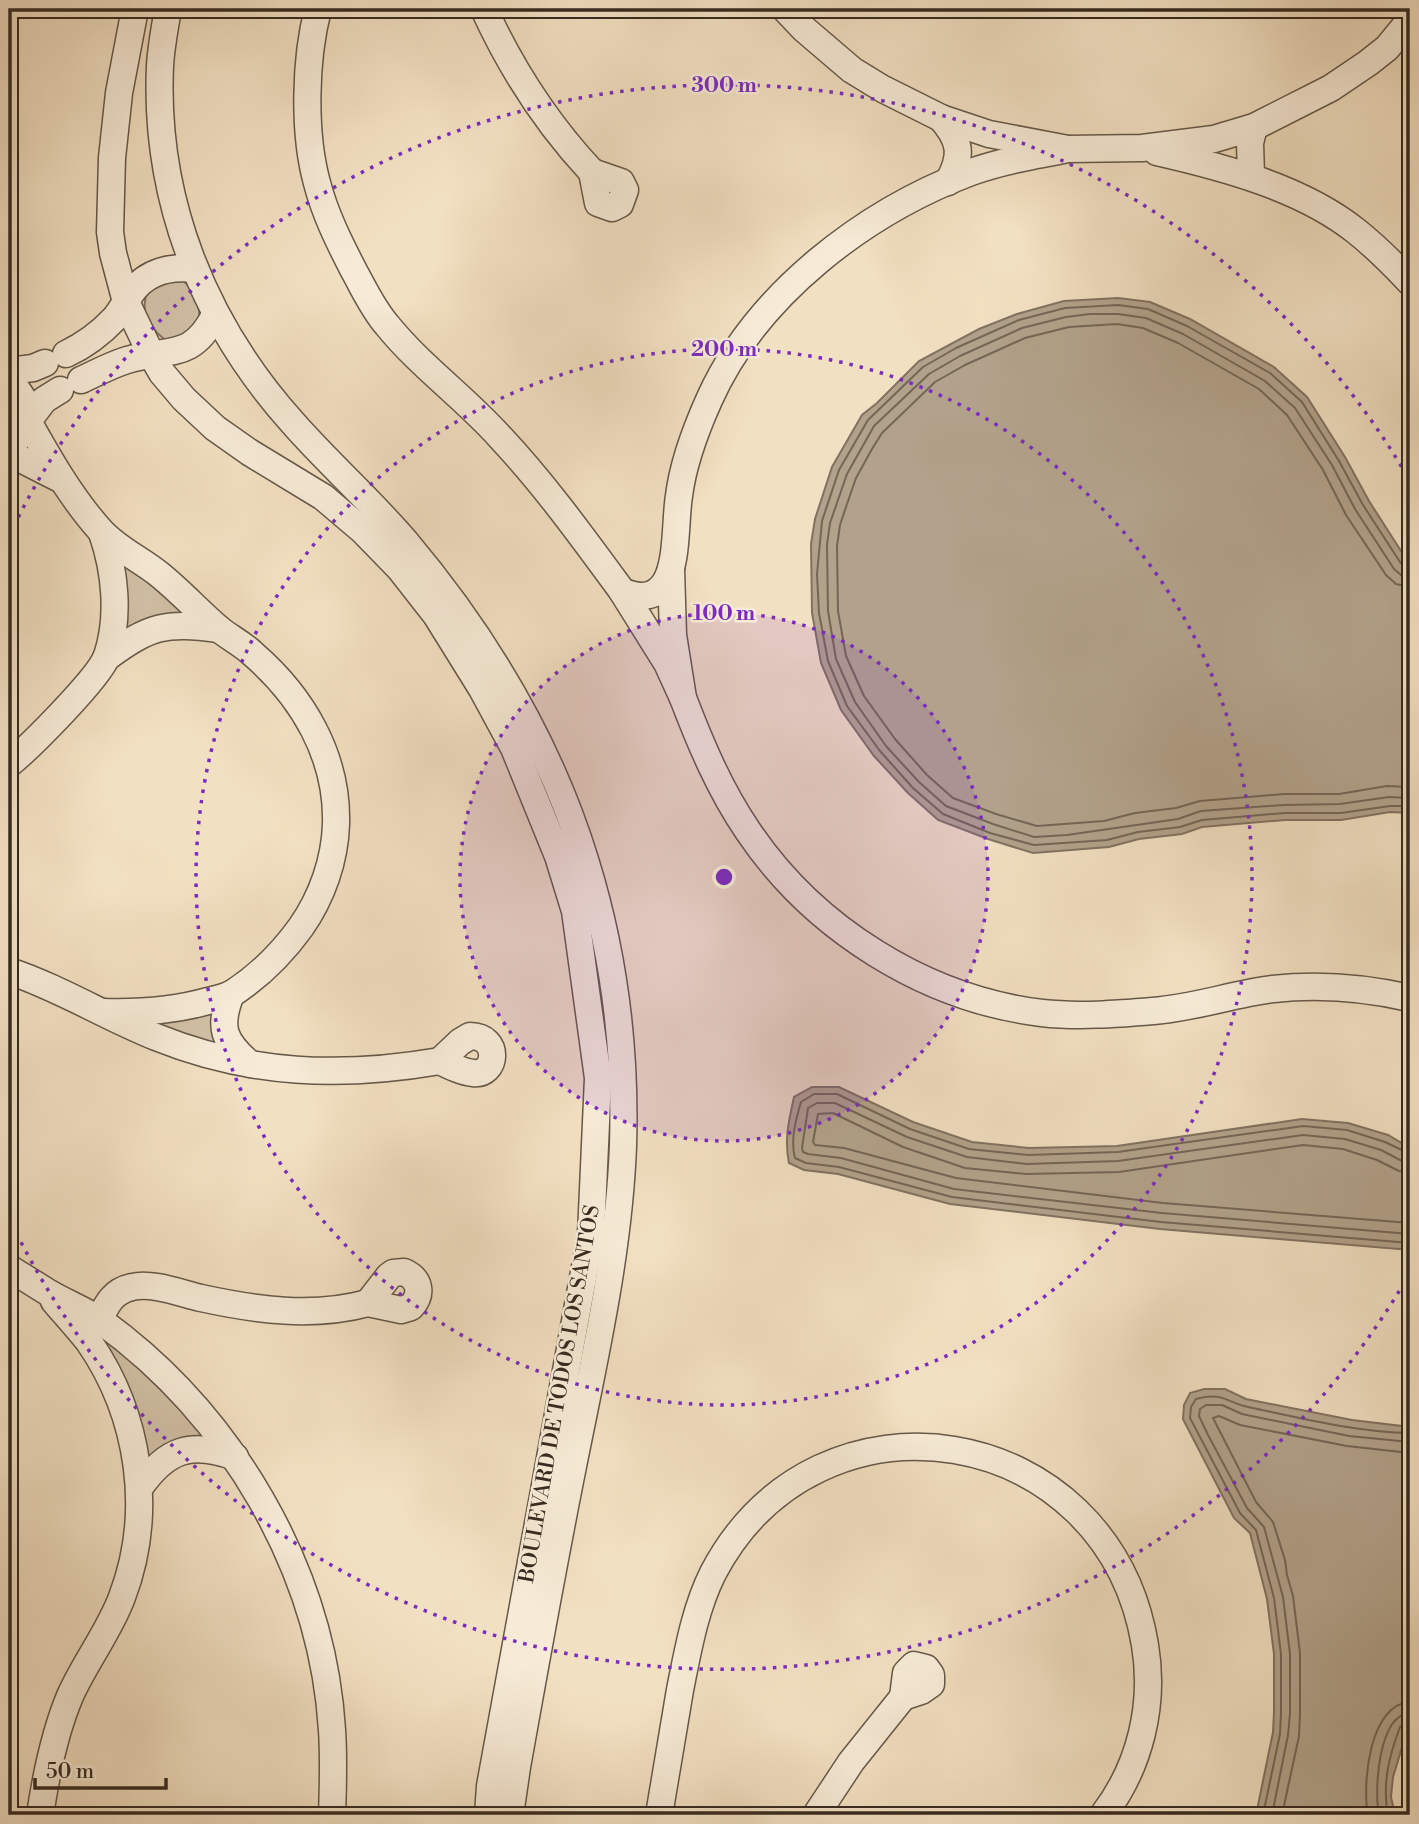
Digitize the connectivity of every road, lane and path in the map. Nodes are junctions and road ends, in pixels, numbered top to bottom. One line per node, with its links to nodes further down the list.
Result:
1 (135, 9): 20 (street, BOULEVARD DE TODOS LOS SANTOS)
2 (168, 9): 18 (street, BOULEVARD DE TODOS LOS SANTOS)
3 (318, 9): 33 (street)
4 (484, 9): 15 (street)
5 (785, 9): 7 (street)
6 (1410, 20): 8 (street)
7 (941, 118): 9 (street); 17 (street)
8 (1254, 127): 10 (street); 16 (street)
9 (989, 134): 12 (street); 13 (street)
10 (1214, 139): 11 (street); 14 (street)
11 (1142, 148): 12 (street); 14 (street)
12 (1068, 149): 13 (street)
13 (991, 166): 17 (street)
14 (1215, 166): 16 (street)
15 (592, 172)
16 (1251, 176): 19 (street)
17 (948, 182): 32 (street)
18 (195, 269): 20 (street); 21 (street, BOULEVARD DE TODOS LOS SANTOS)
19 (1410, 282)
20 (126, 302): 22 (street); 23 (street, BOULEVARD DE TODOS LOS SANTOS)
21 (215, 315): 23 (street); 54 (street, BOULEVARD DE TODOS LOS SANTOS)
22 (67, 353): 24 (street); 26 (street)
23 (151, 354): 26 (street); 53 (street, BOULEVARD DE TODOS LOS SANTOS)
24 (9, 371)
25 (9, 378): 27 (street)
26 (82, 380): 27 (street)
27 (28, 422): 28 (street); 30 (street)
28 (9, 444)
29 (9, 453): 30 (street)
30 (63, 481): 31 (street)
31 (103, 533): 34 (street); 35 (street)
32 (671, 568): 33 (street); 36 (street)
33 (622, 591): 36 (street)
34 (219, 629): 35 (street); 39 (street)
35 (106, 658): 37 (street)
36 (683, 698): 40 (street)
37 (9, 764)
38 (9, 971): 41 (street)
39 (231, 994): 41 (street); 43 (street)
40 (1410, 998)
41 (103, 1012): 43 (street)
42 (440, 1061): 43 (street)
43 (250, 1064)
44 (9, 1268): 45 (street)
45 (47, 1292): 47 (street); 49 (street)
46 (368, 1303): 47 (street)
47 (99, 1320): 48 (street)
48 (234, 1457): 49 (street); 52 (street)
49 (140, 1487): 51 (street)
50 (903, 1697): 56 (street)
51 (40, 1815)
52 (332, 1815)
53 (488, 1815)
54 (510, 1815)
55 (659, 1815): 57 (street)
56 (816, 1815)
57 (1103, 1815)

